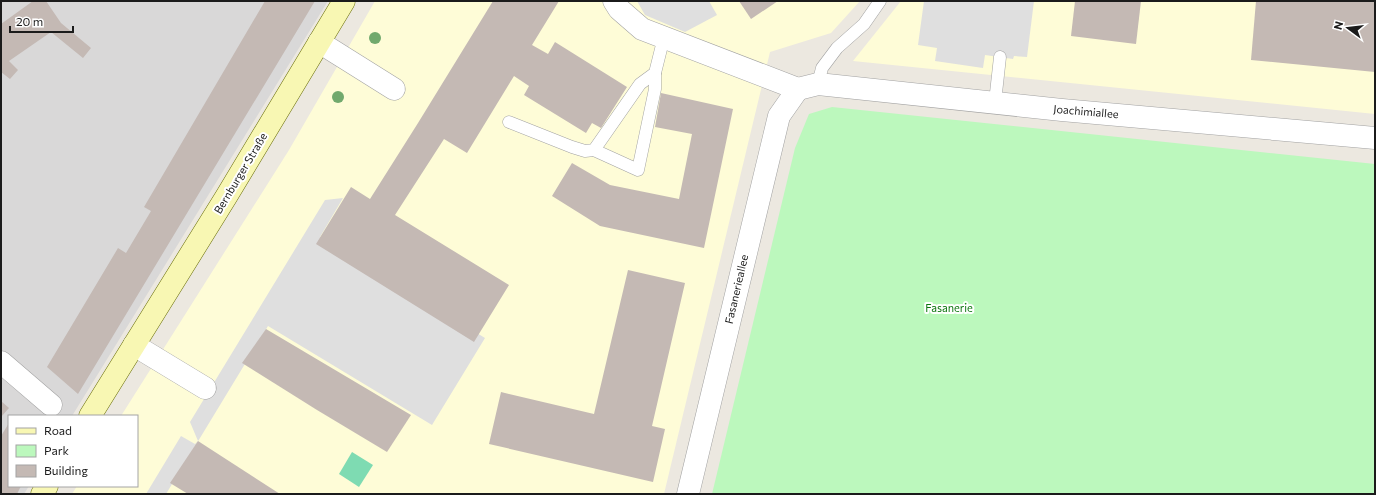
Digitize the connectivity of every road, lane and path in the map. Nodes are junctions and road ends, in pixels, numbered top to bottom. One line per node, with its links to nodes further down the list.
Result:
1 (344, 1): 5 (main road, Bernburger Straße)
2 (614, 1): 4 (street, Joachimiallee)
3 (880, 1): 8 (lane)
4 (664, 37): 7 (lane); 8 (street, Joachimiallee)
5 (319, 42): 9 (street); 14 (main road, Bernburger Straße)
6 (1000, 57): 10 (lane)
7 (655, 73): 13 (lane); 13 (lane)
8 (808, 86): 10 (street, Joachimiallee); 19 (street, Fasanerieallee)
9 (394, 89)
10 (995, 102): 12 (street, Joachimiallee)
11 (509, 122): 13 (lane)
12 (1375, 138)
13 (594, 150)
14 (134, 345): 16 (street); 18 (main road, Bernburger Straße)
15 (1, 362): 17 (street)
16 (205, 388)
17 (51, 405)
18 (91, 415)
19 (688, 494)

